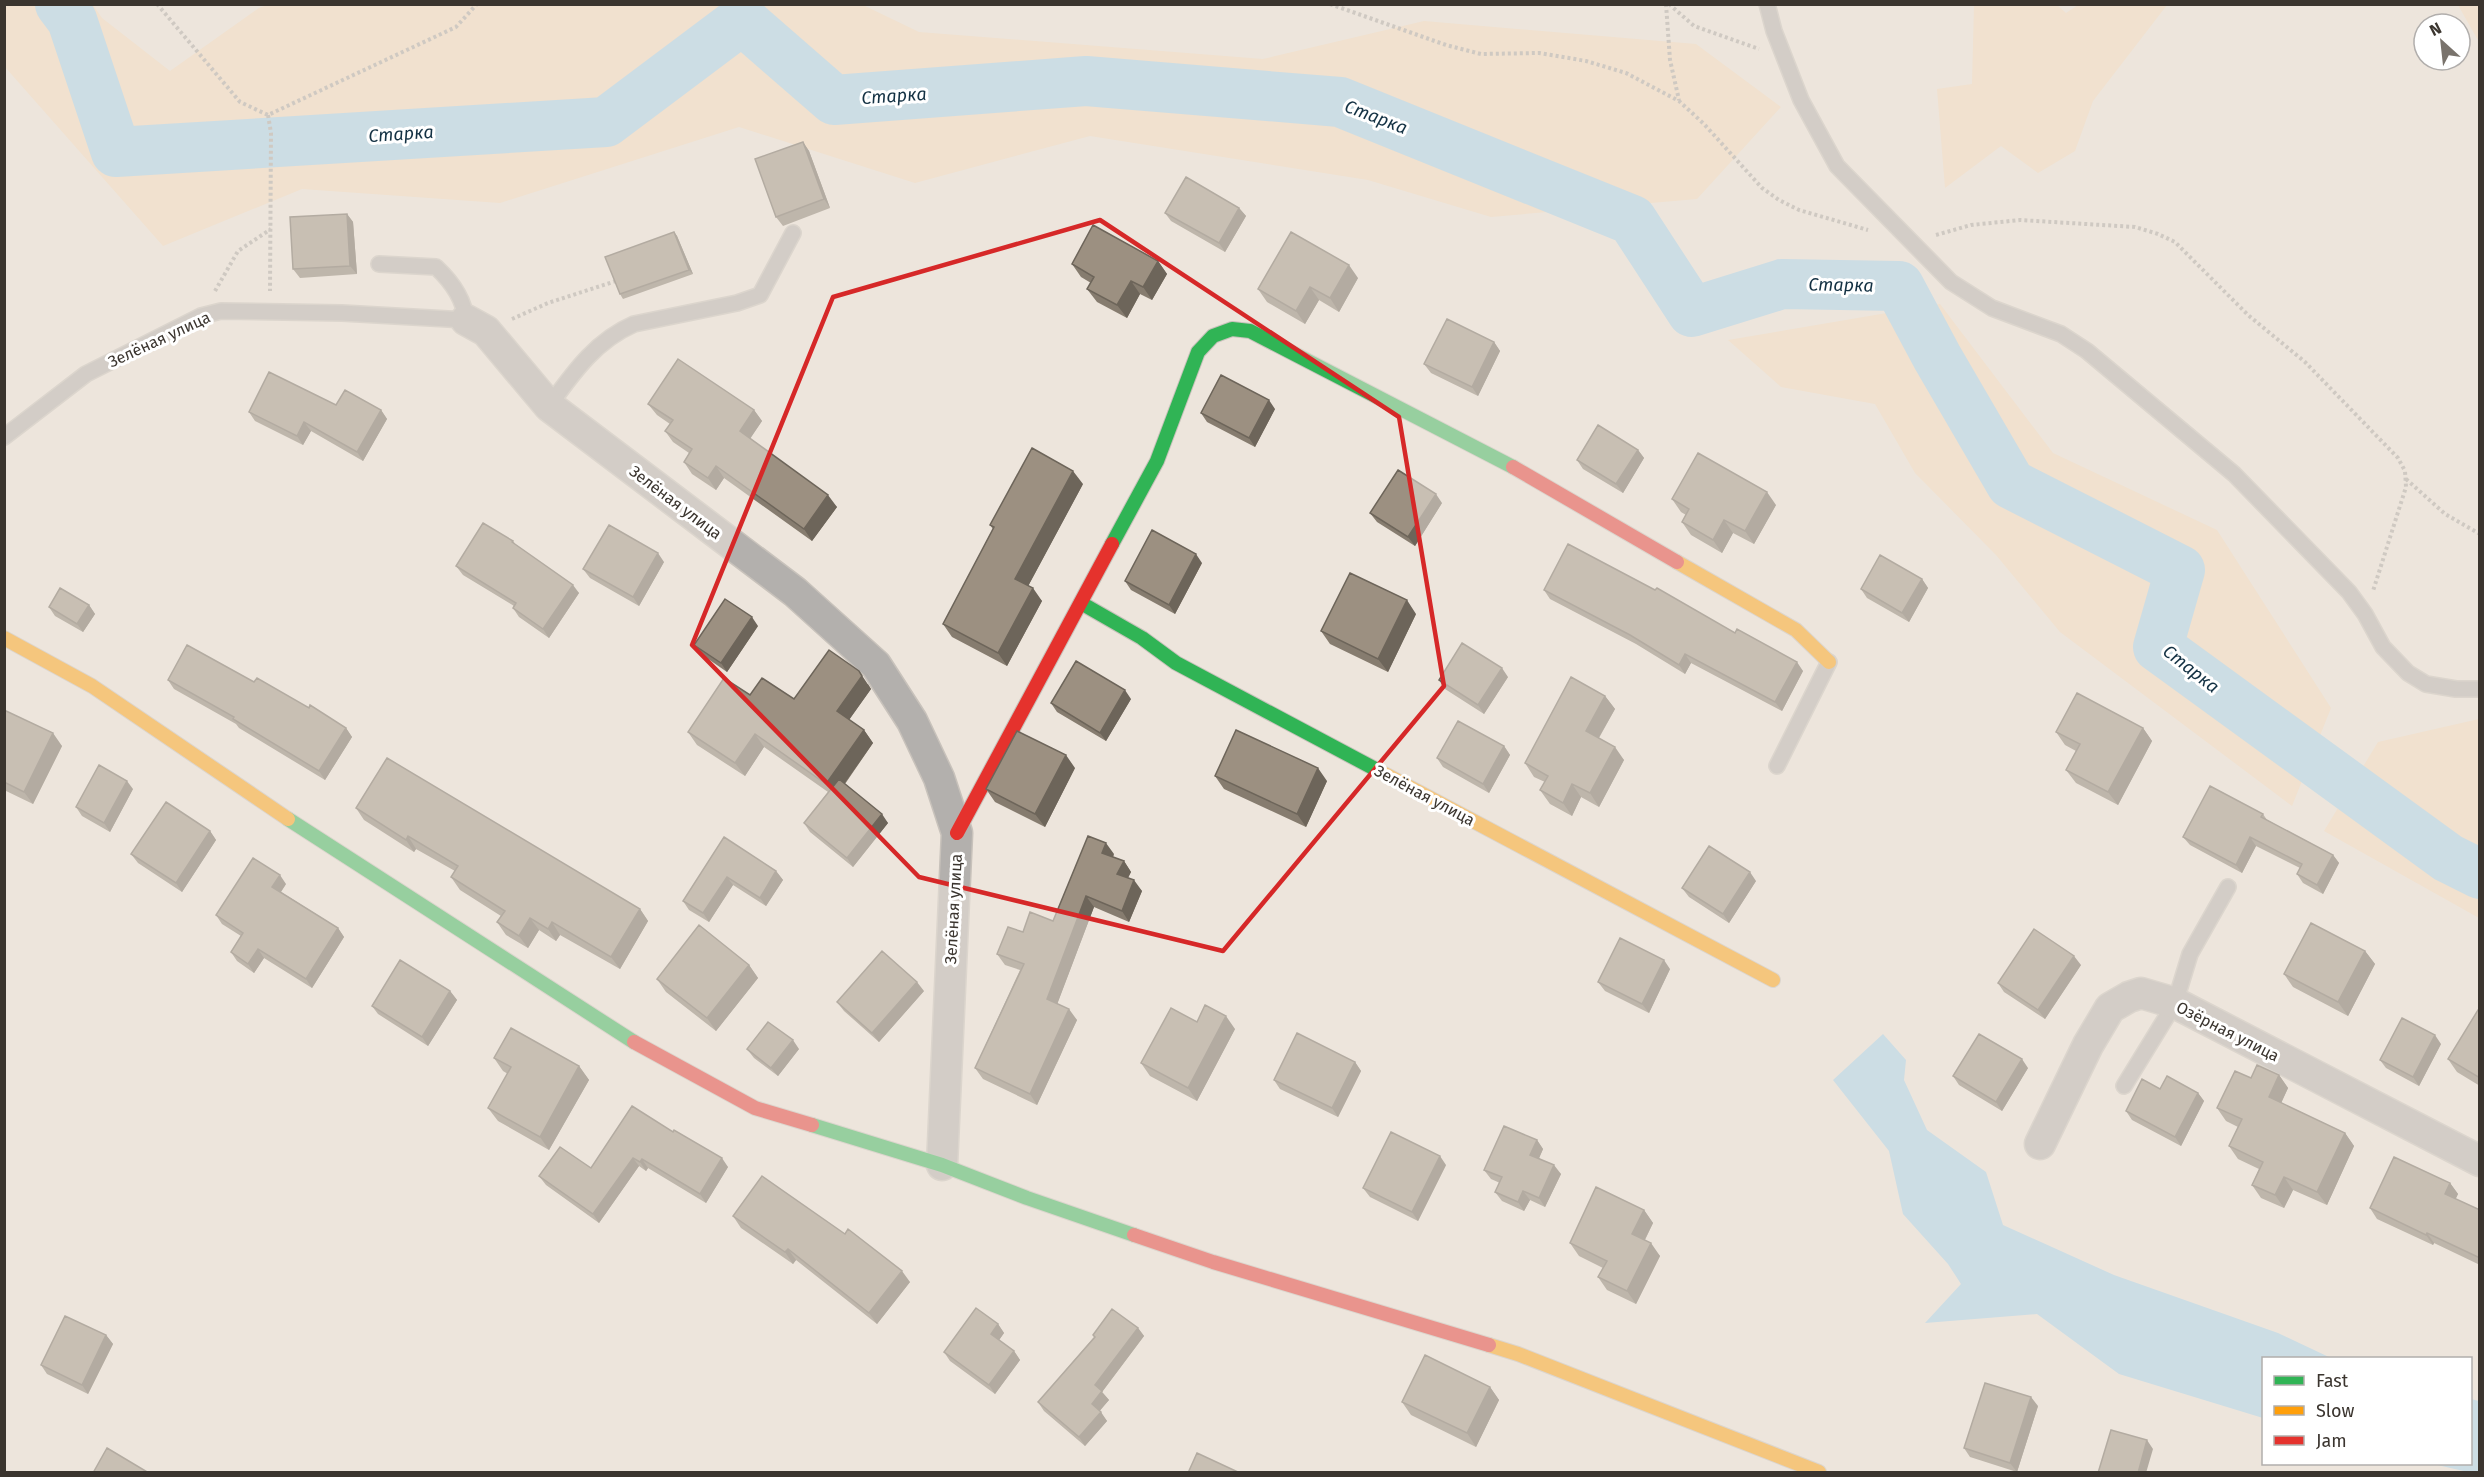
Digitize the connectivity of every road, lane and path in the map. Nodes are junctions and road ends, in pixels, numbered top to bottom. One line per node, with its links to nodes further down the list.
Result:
1 (157, 4): 8 (path)
2 (477, 4): 8 (path)
3 (1330, 4): 7 (path)
4 (1668, 4): 6 (path); 7 (path)
5 (1767, 4): 11 (lane)
6 (1765, 57)
7 (1679, 101): 11 (path)
8 (268, 115): 9 (path)
9 (271, 228): 14 (path); 15 (path)
10 (793, 233): 17 (lane)
11 (1912, 243): 19 (path); 22 (lane)
12 (379, 264): 16 (lane)
13 (616, 281): 16 (path)
14 (270, 312): 15 (lane, Зелёная улица); 16 (lane, Зелёная улица)
15 (201, 316): 18 (lane, Зелёная улица)
16 (476, 325): 17 (street, Зелёная улица)
17 (549, 406): 27 (street, Зелёная улица)
18 (4, 437)
19 (2405, 478): 20 (path); 22 (path)
20 (2480, 534)
21 (1081, 603): 24 (street); 27 (street); 29 (street, Зелёная улица)
22 (2365, 614): 25 (lane)
23 (4, 638): 34 (street)
24 (1829, 662): 26 (lane)
25 (2480, 689)
26 (1778, 766)
27 (957, 833): 34 (street, Зелёная улица)
28 (2228, 887): 30 (lane)
29 (1773, 980)
30 (2175, 1004): 31 (lane); 32 (street, Озёрная улица); 33 (street, Озёрная улица)
31 (2124, 1086)
32 (2040, 1144)
33 (2480, 1161)
34 (942, 1165): 35 (street)
35 (1820, 1473)

